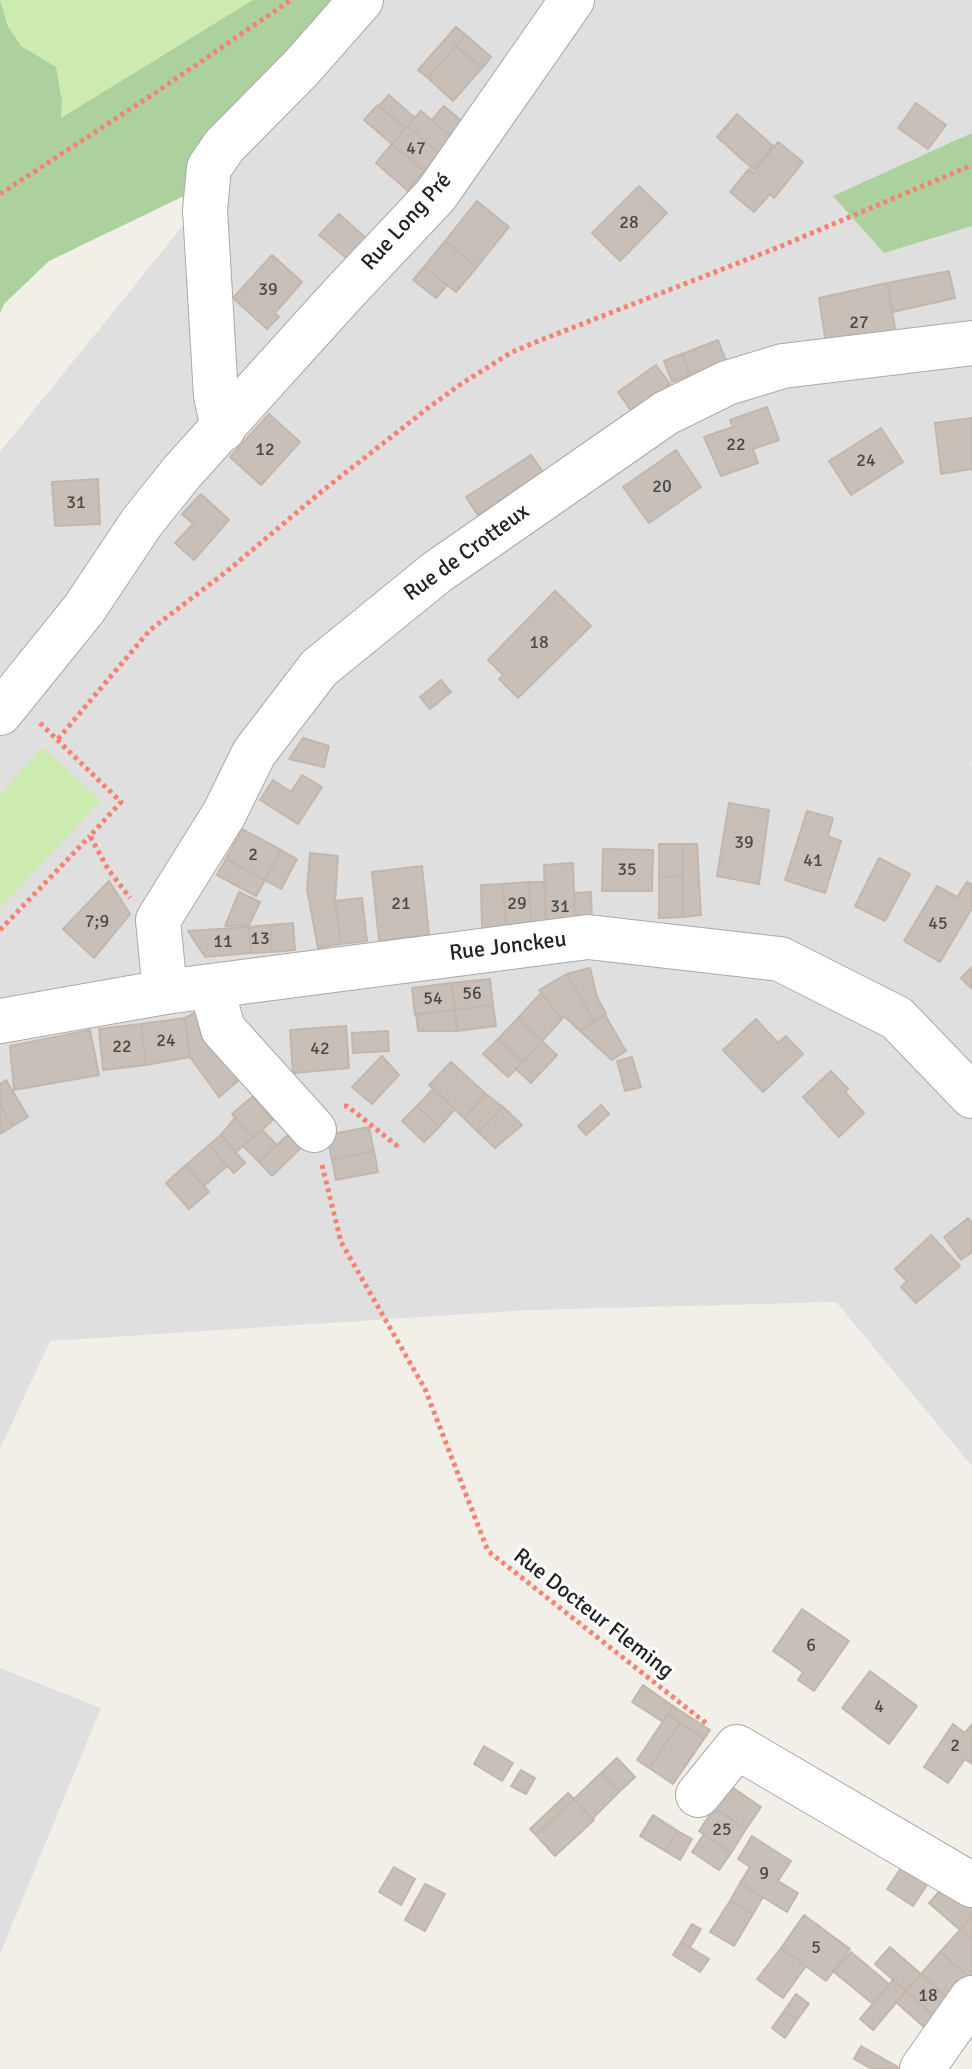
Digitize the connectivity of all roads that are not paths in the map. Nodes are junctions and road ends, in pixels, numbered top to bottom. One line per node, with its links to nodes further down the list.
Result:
1 (361, 0): 4 (street)
2 (572, 0): 4 (street, Rue Long Pré)
3 (972, 343): 7 (street, Rue de Crotteux)
4 (223, 429): 5 (street, Rue Long Pré)
5 (6, 705)
6 (211, 986): 7 (street, Rue Jonckeu); 9 (street, Rue Jonckeu); 10 (street)
7 (165, 992): 8 (street, Rue Jonckeu)
8 (0, 1021)
9 (972, 1096)
10 (314, 1130)
11 (698, 1795): 12 (street)
12 (972, 1885)
13 (972, 1998): 14 (street)
14 (922, 2069)

